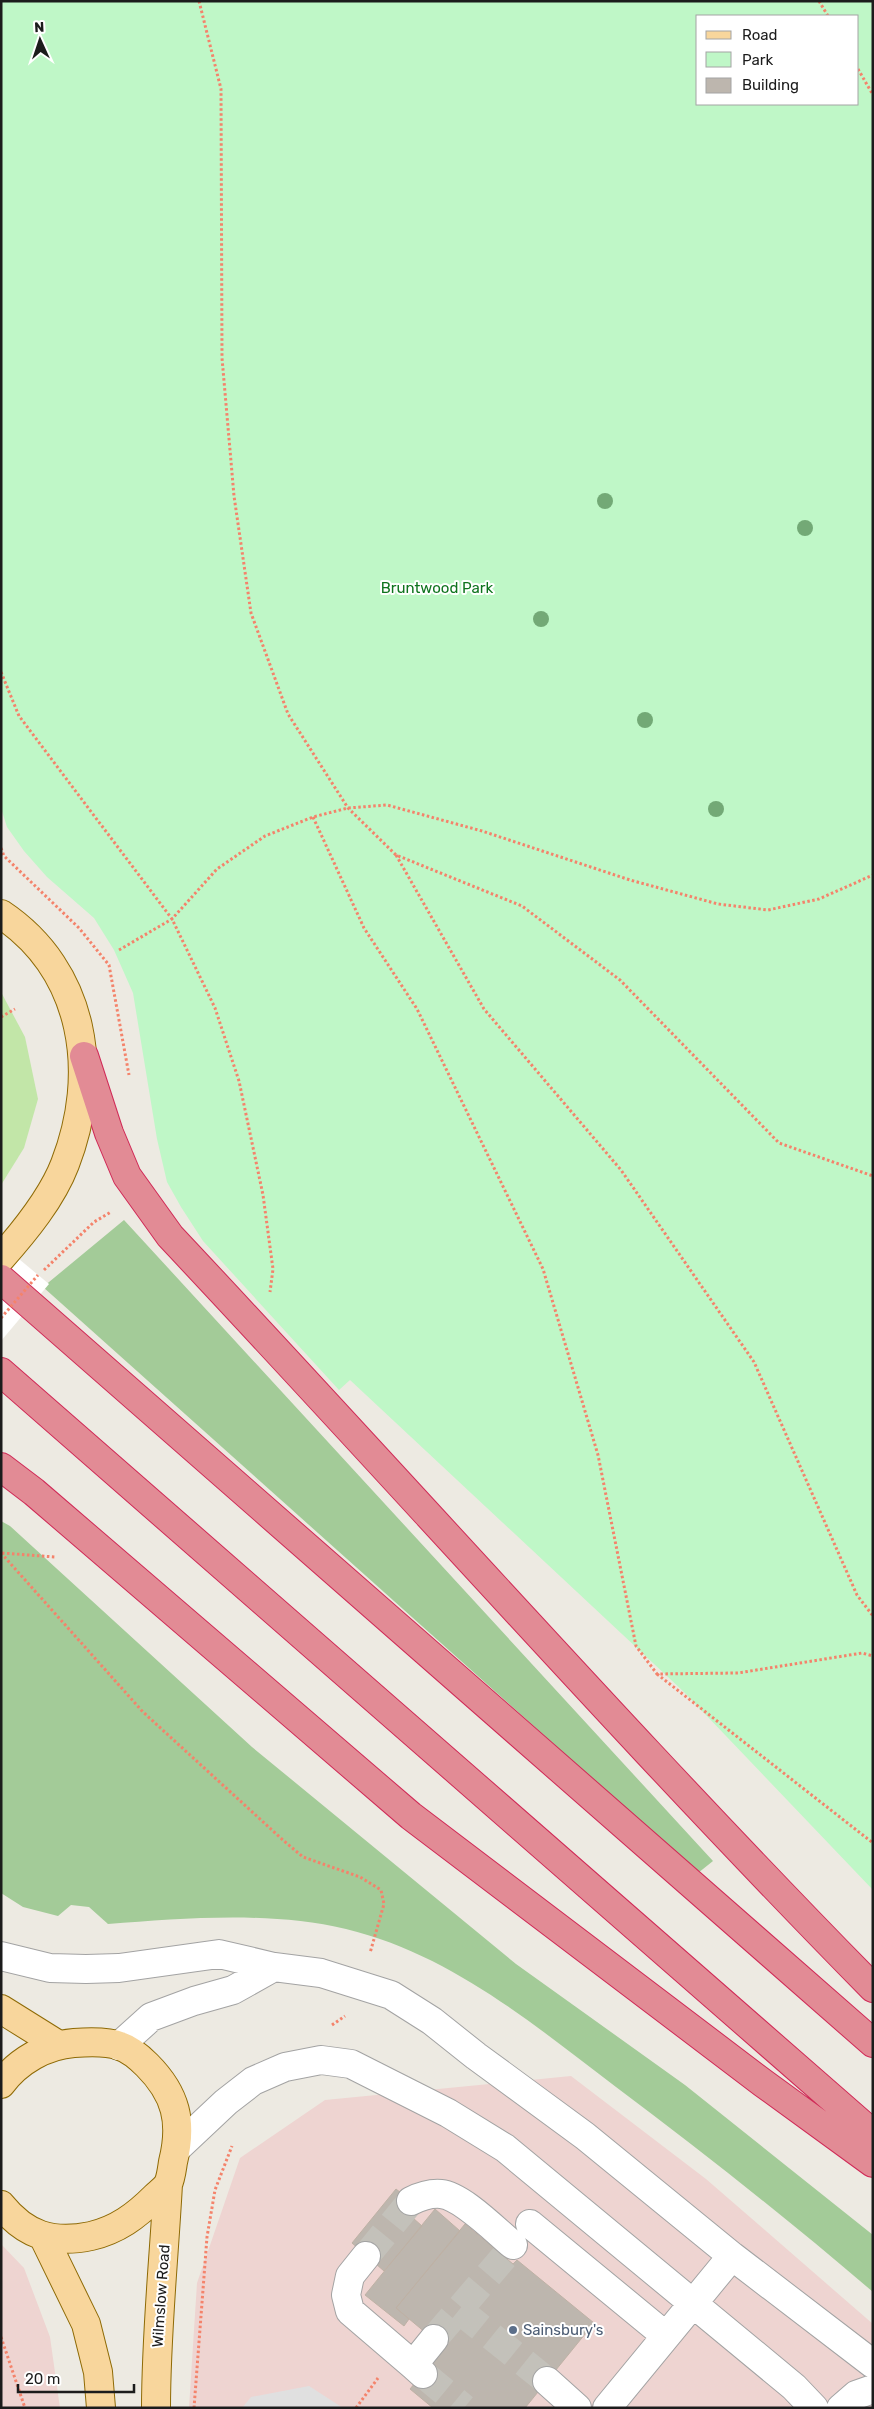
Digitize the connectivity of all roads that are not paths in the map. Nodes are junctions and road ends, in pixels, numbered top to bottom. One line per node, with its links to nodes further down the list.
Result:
1 (1, 914): 2 (main road)
2 (84, 1056): 3 (main road); 9 (highway)
3 (5, 1254)
4 (1, 1279): 11 (highway)
5 (1, 1372): 15 (highway)
6 (1, 1467): 17 (highway)
7 (1, 1956): 8 (street)
8 (274, 1967): 13 (street); 25 (street)
9 (873, 1988)
10 (1, 2009): 12 (main road)
11 (873, 2043)
12 (57, 2044): 13 (main road); 14 (main road)
13 (120, 2046): 16 (main road, Wilmslow Road)
14 (1, 2084)
15 (873, 2134)
16 (176, 2149): 18 (main road, Wilmslow Road); 19 (street)
17 (873, 2163)
18 (168, 2184): 22 (main road); 33 (main road, Wilmslow Road)
19 (556, 2190): 23 (street); 26 (street)
20 (411, 2201): 23 (street)
21 (1, 2205): 22 (main road)
22 (44, 2238): 32 (main road)
23 (516, 2242): 27 (street)
24 (366, 2256): 28 (street)
25 (732, 2256): 26 (street); 29 (street)
26 (692, 2303): 27 (street); 36 (street)
27 (666, 2336): 35 (street)
28 (434, 2340)
29 (873, 2364)
30 (547, 2381): 34 (street)
31 (873, 2389): 37 (street)
32 (101, 2408)
33 (156, 2408)
34 (577, 2408)
35 (607, 2408)
36 (814, 2408)
37 (841, 2408)

